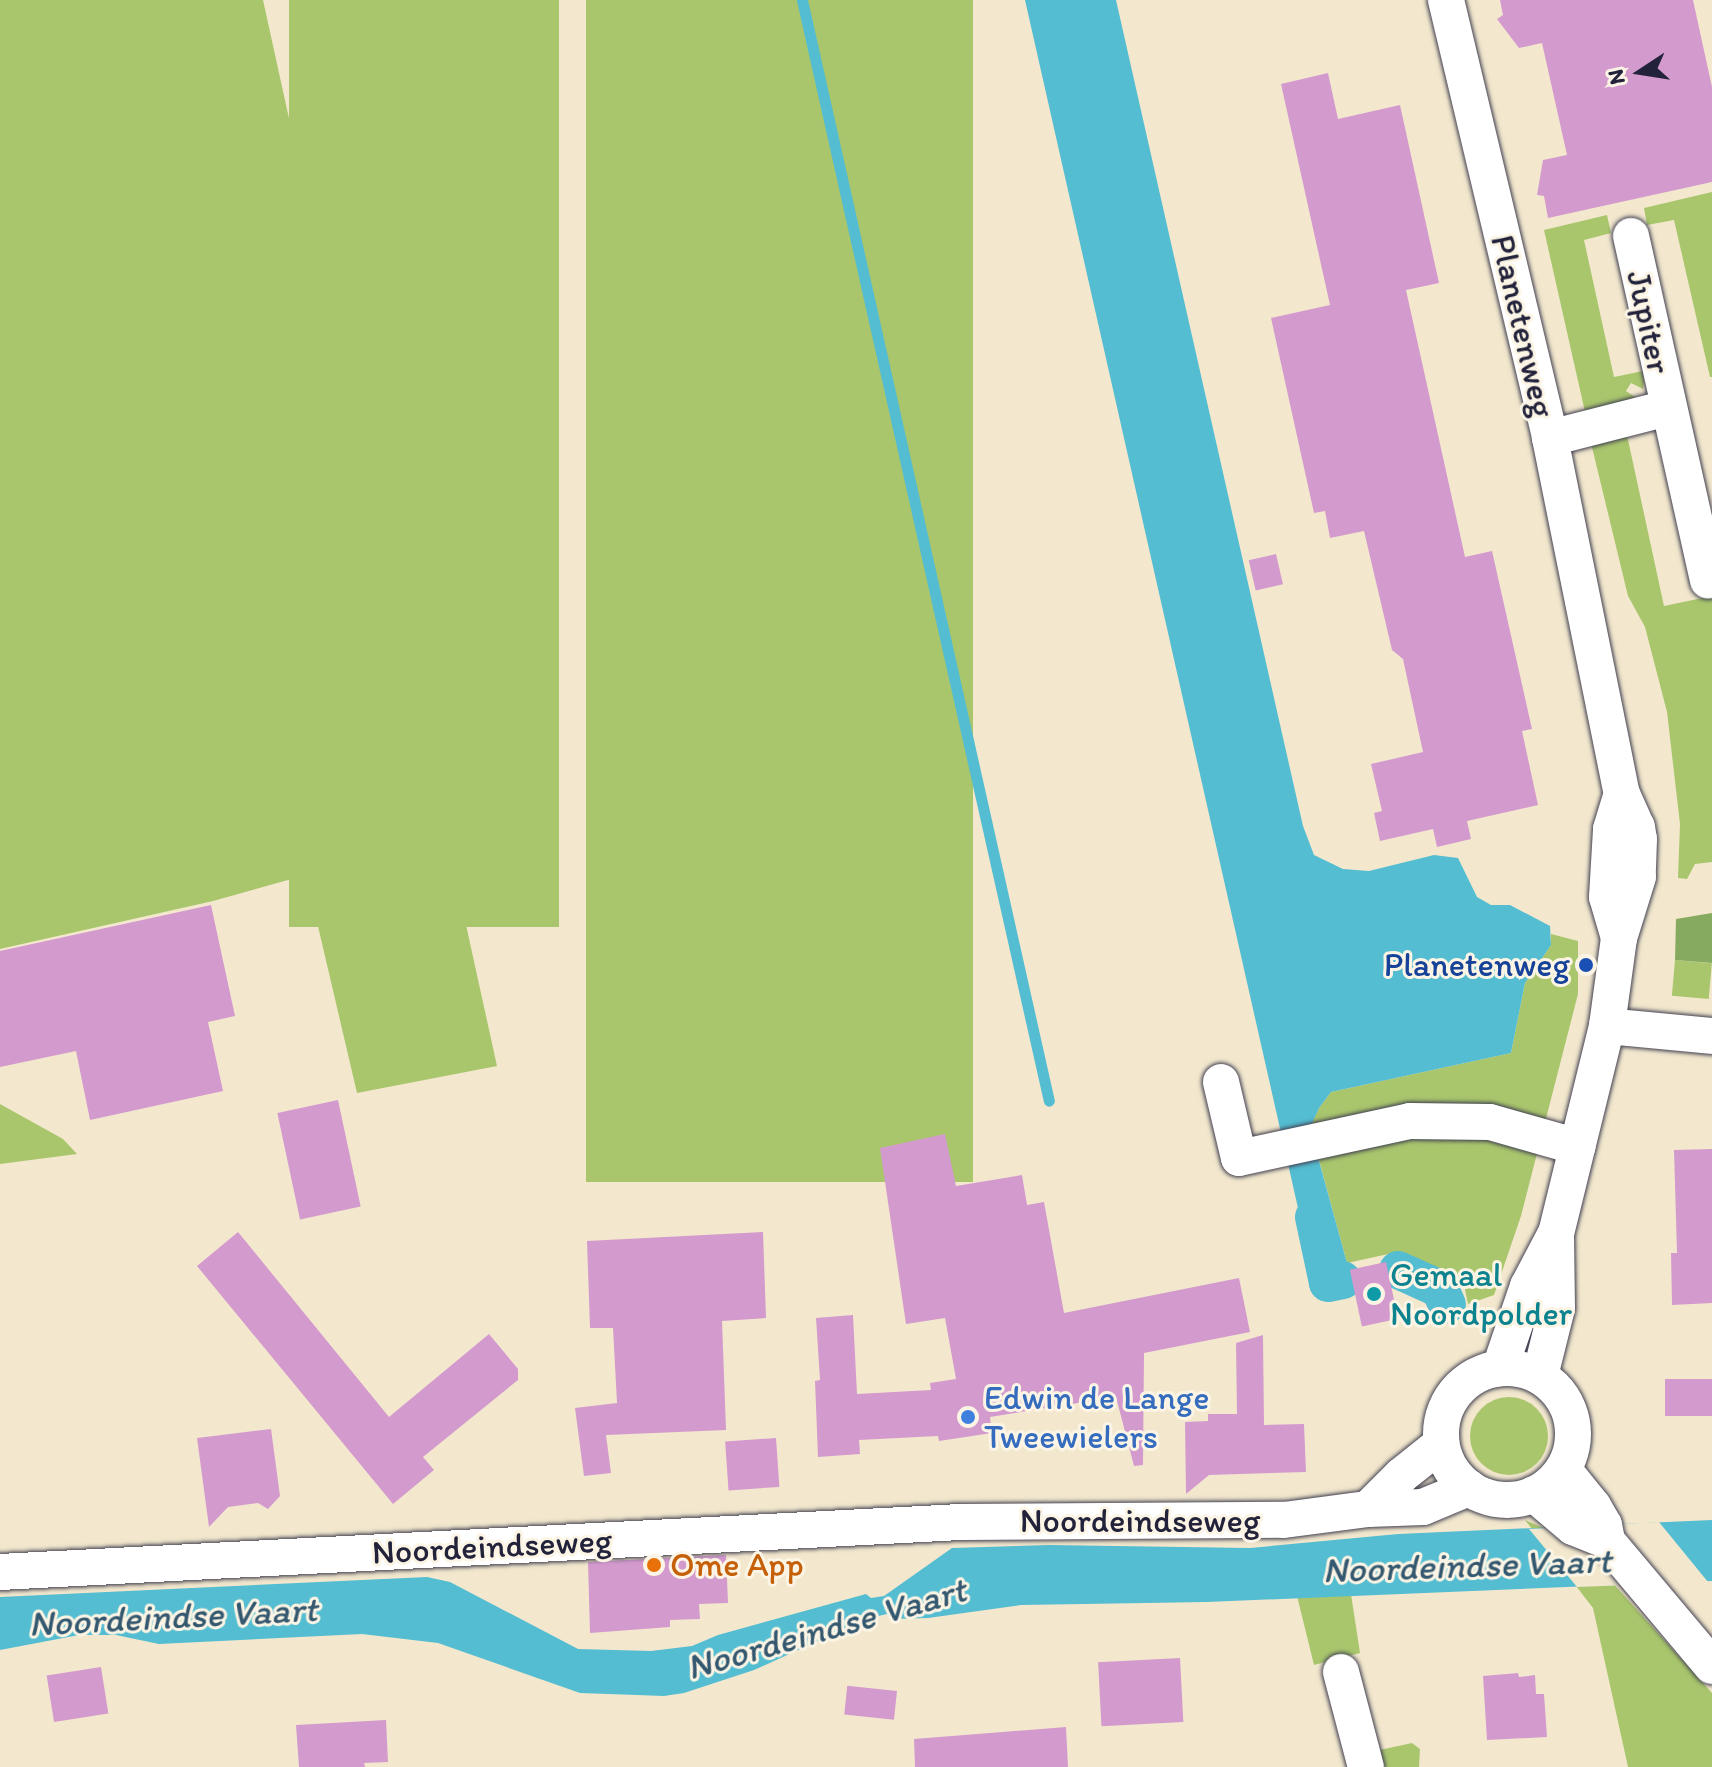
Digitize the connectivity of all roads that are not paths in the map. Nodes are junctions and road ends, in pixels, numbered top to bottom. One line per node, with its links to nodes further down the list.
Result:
1 (1446, 0): 4 (street, Planetenweg)
2 (1631, 236): 3 (street, Jupiter)
3 (1668, 408): 4 (street, Jupiter); 5 (street, Jupiter)
4 (1550, 438): 6 (street, Planetenweg)
5 (1708, 581)
6 (1607, 1026): 7 (street); 9 (street, Planetenweg)
7 (1712, 1036)
8 (1221, 1082): 9 (street)
9 (1578, 1147): 10 (street, Planetenweg)
10 (1556, 1233): 11 (street, Planetenweg); 12 (street, Planetenweg)
11 (1500, 1368): 12 (street); 13 (street)
12 (1540, 1376): 14 (street)
13 (1441, 1444): 15 (street); 17 (street)
14 (1563, 1469): 16 (street); 18 (street)
15 (1469, 1488): 16 (street); 17 (street, Noordeindseweg)
16 (1534, 1494): 18 (street)
17 (1368, 1509): 19 (street, Noordeindseweg)
18 (1595, 1531): 20 (street)
19 (0, 1572)
20 (1712, 1666)
21 (1341, 1672): 22 (street)
22 (1366, 1767)

